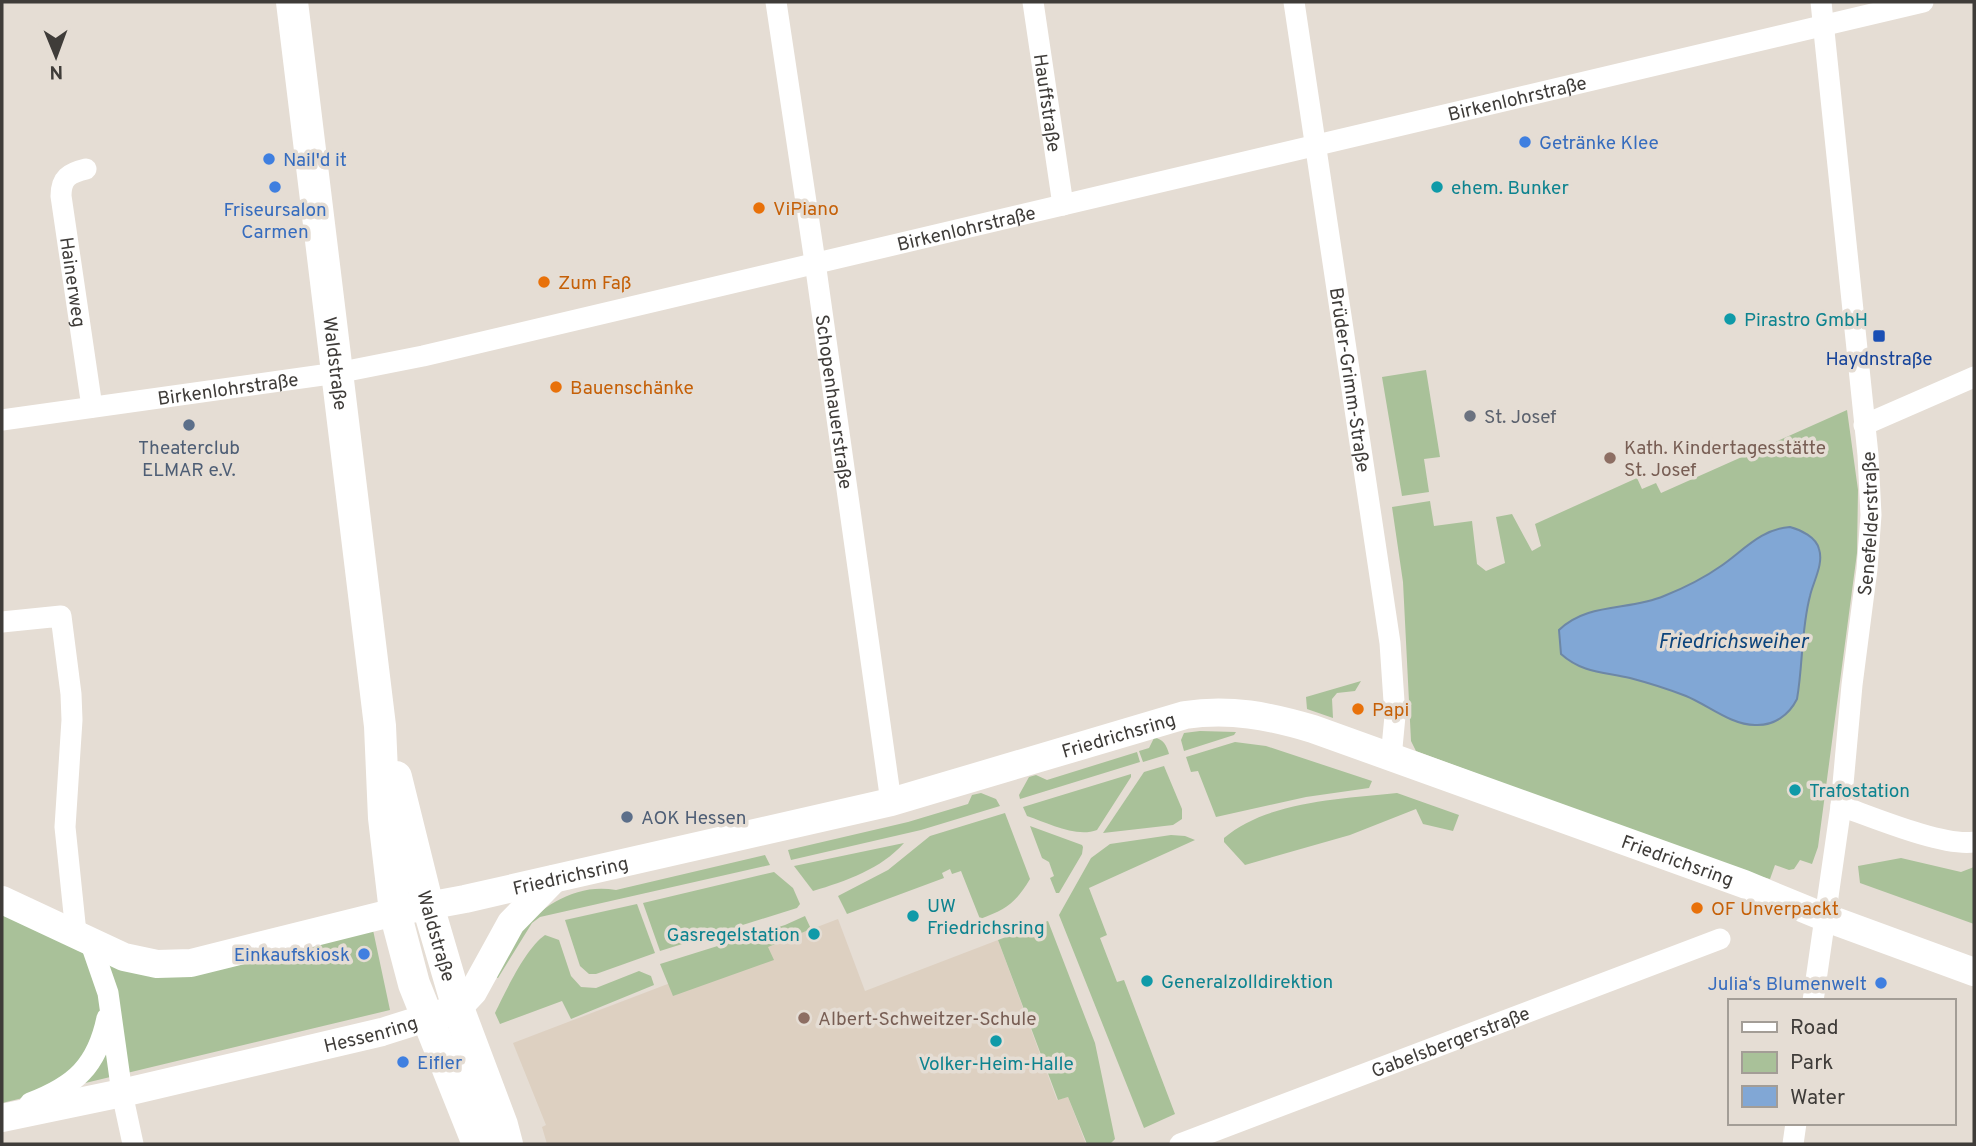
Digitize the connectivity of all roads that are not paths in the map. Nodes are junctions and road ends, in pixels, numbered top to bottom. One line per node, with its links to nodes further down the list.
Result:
1 (292, 2): 12 (main road, Waldstraße)
2 (776, 2): 11 (street, Schopenhauerstraße)
3 (1033, 2): 10 (street, Hauffstraße)
4 (1294, 2): 8 (street, Brüder-Grimm-Straße)
5 (1821, 2): 7 (street, Senefelderstraße)
6 (1923, 2): 7 (street, Birkenlohrstraße)
7 (1823, 24): 8 (street, Birkenlohrstraße); 16 (street, Senefelderstraße)
8 (1316, 146): 10 (street, Birkenlohrstraße); 19 (street, Brüder-Grimm-Straße)
9 (86, 169): 14 (street, Hainerweg)
10 (1063, 205): 11 (street, Birkenlohrstraße)
11 (815, 262): 12 (street, Birkenlohrstraße); 20 (street, Schopenhauerstraße)
12 (337, 373): 14 (street, Birkenlohrstraße); 18 (main road, Waldstraße)
13 (1974, 377): 16 (street)
14 (92, 407): 15 (street, Birkenlohrstraße)
15 (2, 420)
16 (1864, 425): 21 (street, Senefelderstraße)
17 (2, 622): 28 (street, Hessenring)
18 (380, 726): 25 (main road, Waldstraße); 26 (main road, Waldstraße)
19 (1391, 758): 20 (street, Friedrichsring); 27 (street, Friedrichsring)
20 (891, 802): 23 (street, Friedrichsring)
21 (1841, 806): 22 (street); 27 (street, Senefelderstraße)
22 (1974, 842)
23 (554, 879): 25 (street, Friedrichsring); 33 (street)
24 (2, 900): 28 (street)
25 (428, 906): 26 (street, Friedrichsring); 33 (main road, Waldstraße)
26 (396, 912): 28 (street); 34 (main road, Waldstraße)
27 (1824, 917): 30 (street, Friedrichsring); 32 (street, Senefelderstraße)
28 (83, 937): 31 (street, Hessenring)
29 (1720, 939): 41 (street, Gabelsbergerstraße)
30 (1974, 972)
31 (108, 993): 35 (street, Hessenring); 36 (street, Hessenring)
32 (1813, 999)
33 (458, 1008): 34 (street, Hessenring); 40 (main road, Waldstraße)
34 (427, 1019): 35 (street, Hessenring); 39 (main road, Waldstraße)
35 (121, 1093): 36 (street, Hessenring); 38 (street)
36 (2, 1115)
37 (1796, 1125): 42 (street)
38 (133, 1144)
39 (478, 1144)
40 (507, 1144)
41 (1180, 1144)
42 (1793, 1144)

